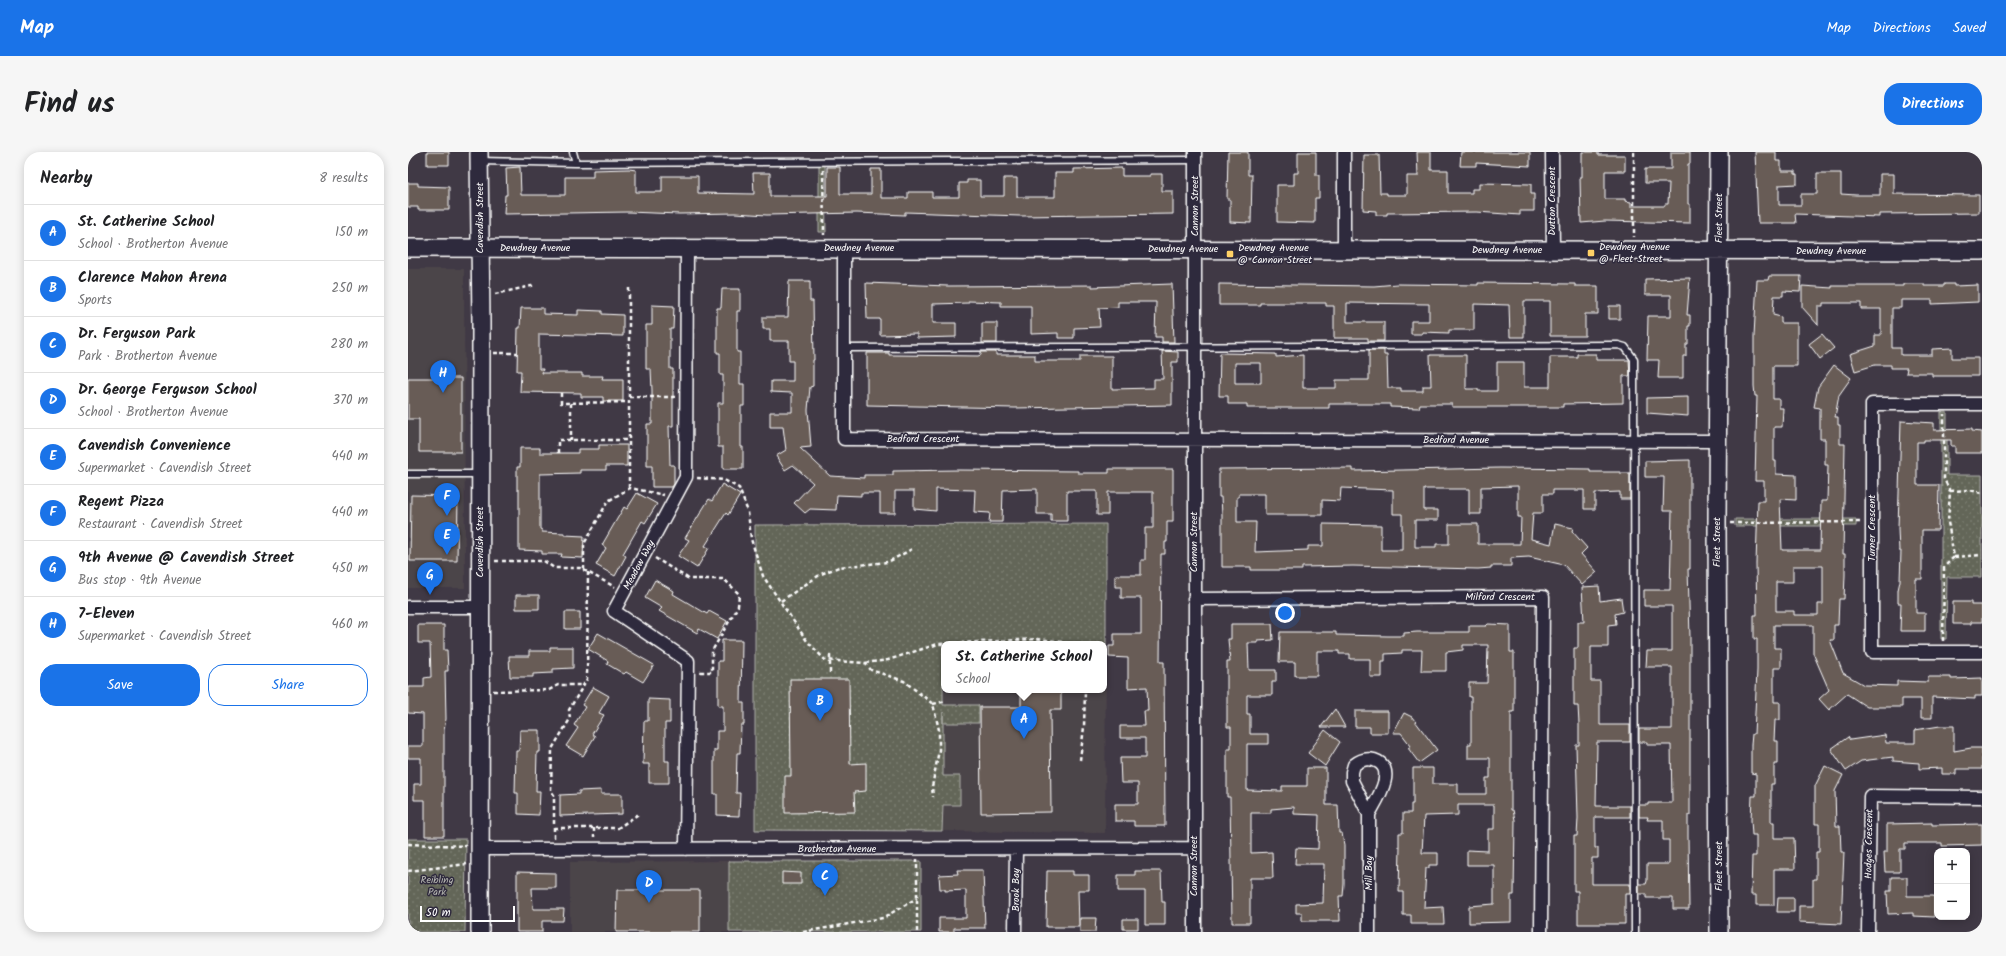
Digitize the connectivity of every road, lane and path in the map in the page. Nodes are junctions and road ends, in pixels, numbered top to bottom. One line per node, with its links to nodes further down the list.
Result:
1 (573, 152): 9 (lane)
2 (1344, 152): 16 (street)
3 (1552, 152): 17 (street, Dutton Crescent)
4 (1634, 152): 18 (path)
5 (1719, 152): 19 (street, Fleet Street)
6 (1195, 156): 8 (lane); 15 (street, Cannon Street)
7 (480, 157): 9 (lane); 11 (street, Cavendish Street)
8 (823, 162): 9 (lane); 13 (path)
9 (576, 164)
10 (408, 248): 11 (street, Dewdney Avenue)
11 (480, 248): 12 (street, Dewdney Avenue); 23 (street, Cavendish Street)
12 (687, 248): 13 (street, Dewdney Avenue); 30 (street, Meadow Way)
13 (824, 248): 14 (street, Dewdney Avenue)
14 (844, 248): 15 (street, Dewdney Avenue); 25 (street, Bedford Crescent)
15 (1194, 249): 16 (street, Dewdney Avenue); 24 (street, Cannon Street)
16 (1344, 249): 17 (street, Dewdney Avenue)
17 (1552, 250): 18 (street, Dewdney Avenue)
18 (1634, 250): 19 (street, Dewdney Avenue)
19 (1719, 250): 20 (street, Dewdney Avenue); 39 (street, Fleet Street)
20 (1982, 251)
21 (536, 285): 23 (path)
22 (629, 287): 29 (path)
23 (481, 297): 27 (street, Cavendish Street)
24 (1194, 347): 25 (lane); 35 (street, Cannon Street); 38 (lane)
25 (844, 348): 35 (street, Bedford Crescent)
26 (517, 353): 27 (path)
27 (481, 354): 42 (street, Cavendish Street)
28 (561, 394): 32 (path)
29 (629, 397): 30 (path); 31 (path)
30 (686, 397): 43 (street, Meadow Way)
31 (629, 402): 32 (path); 37 (path)
32 (571, 403): 36 (path)
33 (1944, 404): 34 (street, Turner Crescent); 45 (path); 48 (street, Turner Crescent)
34 (1982, 404)
35 (1194, 439): 38 (street, Bedford Avenue); 58 (street, Cannon Street)
36 (571, 440): 37 (path); 40 (path)
37 (629, 440): 44 (path)
38 (1635, 440): 39 (street, Bedford Avenue); 100 (lane)
39 (1718, 441): 49 (street, Fleet Street)
40 (558, 453)
41 (408, 474): 42 (lane)
42 (481, 474): 54 (street, Cavendish Street)
43 (686, 478): 47 (street, Meadow Way); 59 (path)
44 (629, 488): 47 (path); 55 (path)
45 (1950, 491): 46 (path); 53 (path)
46 (1982, 493)
47 (676, 497): 51 (street, Meadow Way)
48 (1872, 522): 49 (path); 65 (street, Turner Crescent)
49 (1717, 523): 101 (street, Fleet Street)
50 (912, 549): 59 (path)
51 (646, 552): 57 (street, Meadow Way); 70 (path)
52 (1982, 555): 53 (path)
53 (1954, 557): 65 (path)
54 (480, 561): 55 (path); 61 (street, Cavendish Street)
55 (584, 570): 56 (path)
56 (588, 572): 57 (path); 72 (path)
57 (624, 592): 70 (street, Meadow Way)
58 (1194, 599): 85 (street, Cannon Street); 99 (street, Milford Crescent)
59 (781, 601): 68 (path)
60 (408, 607): 61 (street)
61 (480, 607): 73 (street, Cavendish Street)
62 (998, 641): 63 (path)
63 (1055, 641)
64 (941, 644): 69 (path)
65 (1943, 652): 66 (street, Turner Crescent)
66 (1982, 652)
67 (830, 655): 68 (path)
68 (830, 661): 69 (path); 71 (path)
69 (865, 663): 76 (path)
70 (688, 672): 87 (street, Meadow Way)
71 (830, 675)
72 (584, 686): 73 (path); 82 (path)
73 (480, 691): 84 (street, Cavendish Street)
74 (1085, 693): 77 (path)
75 (946, 700): 76 (path)
76 (933, 704): 78 (path)
77 (1080, 760)
78 (933, 797)
79 (1982, 797): 102 (street, Hodges Crescent)
80 (640, 813): 82 (path)
81 (1369, 814): 98 (street, Mill Bay)
82 (554, 828): 86 (path)
83 (408, 844): 84 (path)
84 (480, 848): 86 (street, Brotherton Avenue); 93 (street, Cavendish Street)
85 (1194, 848): 89 (street, Brotherton Avenue); 97 (street, Cannon Street)
86 (554, 849): 87 (street, Brotherton Avenue)
87 (686, 849): 88 (street, Brotherton Avenue)
88 (918, 849): 89 (street, Brotherton Avenue); 92 (path)
89 (1016, 849): 96 (street, Brook Bay)
90 (467, 864): 91 (path)
91 (408, 871)
92 (917, 898): 94 (path); 95 (path)
93 (480, 932)
94 (803, 932)
95 (917, 932)
96 (1015, 932)
97 (1195, 932)
98 (1369, 932)
99 (1542, 932)
100 (1636, 932)
101 (1719, 932)
102 (1868, 932)

